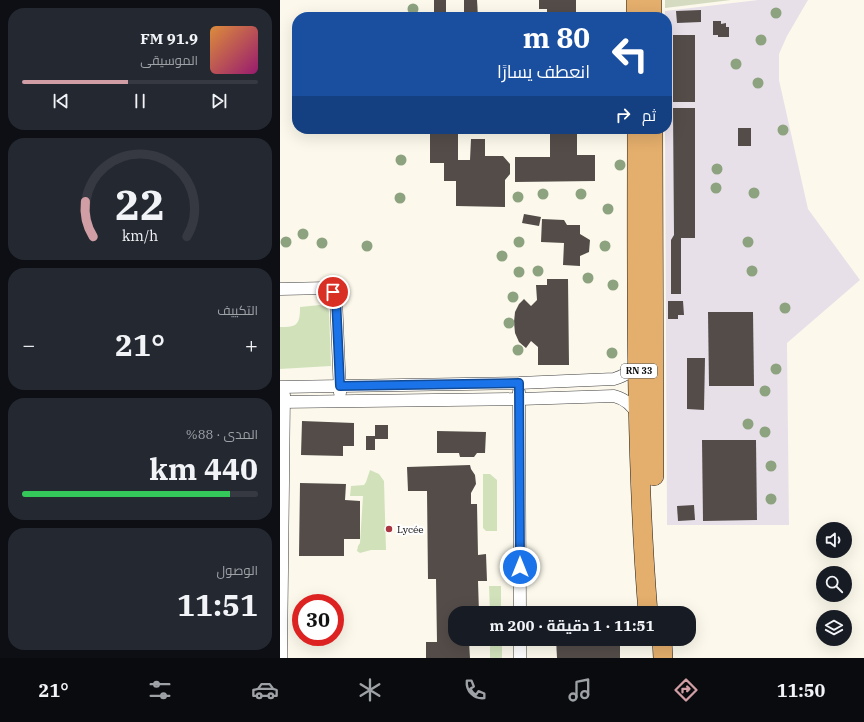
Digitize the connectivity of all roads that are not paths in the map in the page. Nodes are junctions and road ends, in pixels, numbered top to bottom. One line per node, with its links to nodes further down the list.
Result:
1 (636, 0): 3 (highway)
2 (652, 0): 4 (highway)
3 (636, 12)
4 (652, 12)
5 (637, 134): 8 (highway, RN 33)
6 (653, 134): 18 (highway, RN 33)
7 (280, 289): 10 (street)
8 (638, 359): 9 (street); 15 (highway, RN 33)
9 (519, 383): 10 (street); 12 (street)
10 (340, 386): 11 (street); 14 (street)
11 (282, 387): 13 (street)
12 (520, 399): 14 (street); 15 (street); 16 (street)
13 (282, 402): 14 (street); 22 (street)
14 (341, 402)
15 (639, 421): 17 (highway, RN 33)
16 (520, 606)
17 (647, 606)
18 (658, 606)
19 (520, 646): 23 (street)
20 (652, 646): 24 (highway)
21 (662, 646): 25 (highway)
22 (281, 658)
23 (520, 658)
24 (653, 658)
25 (663, 658)

